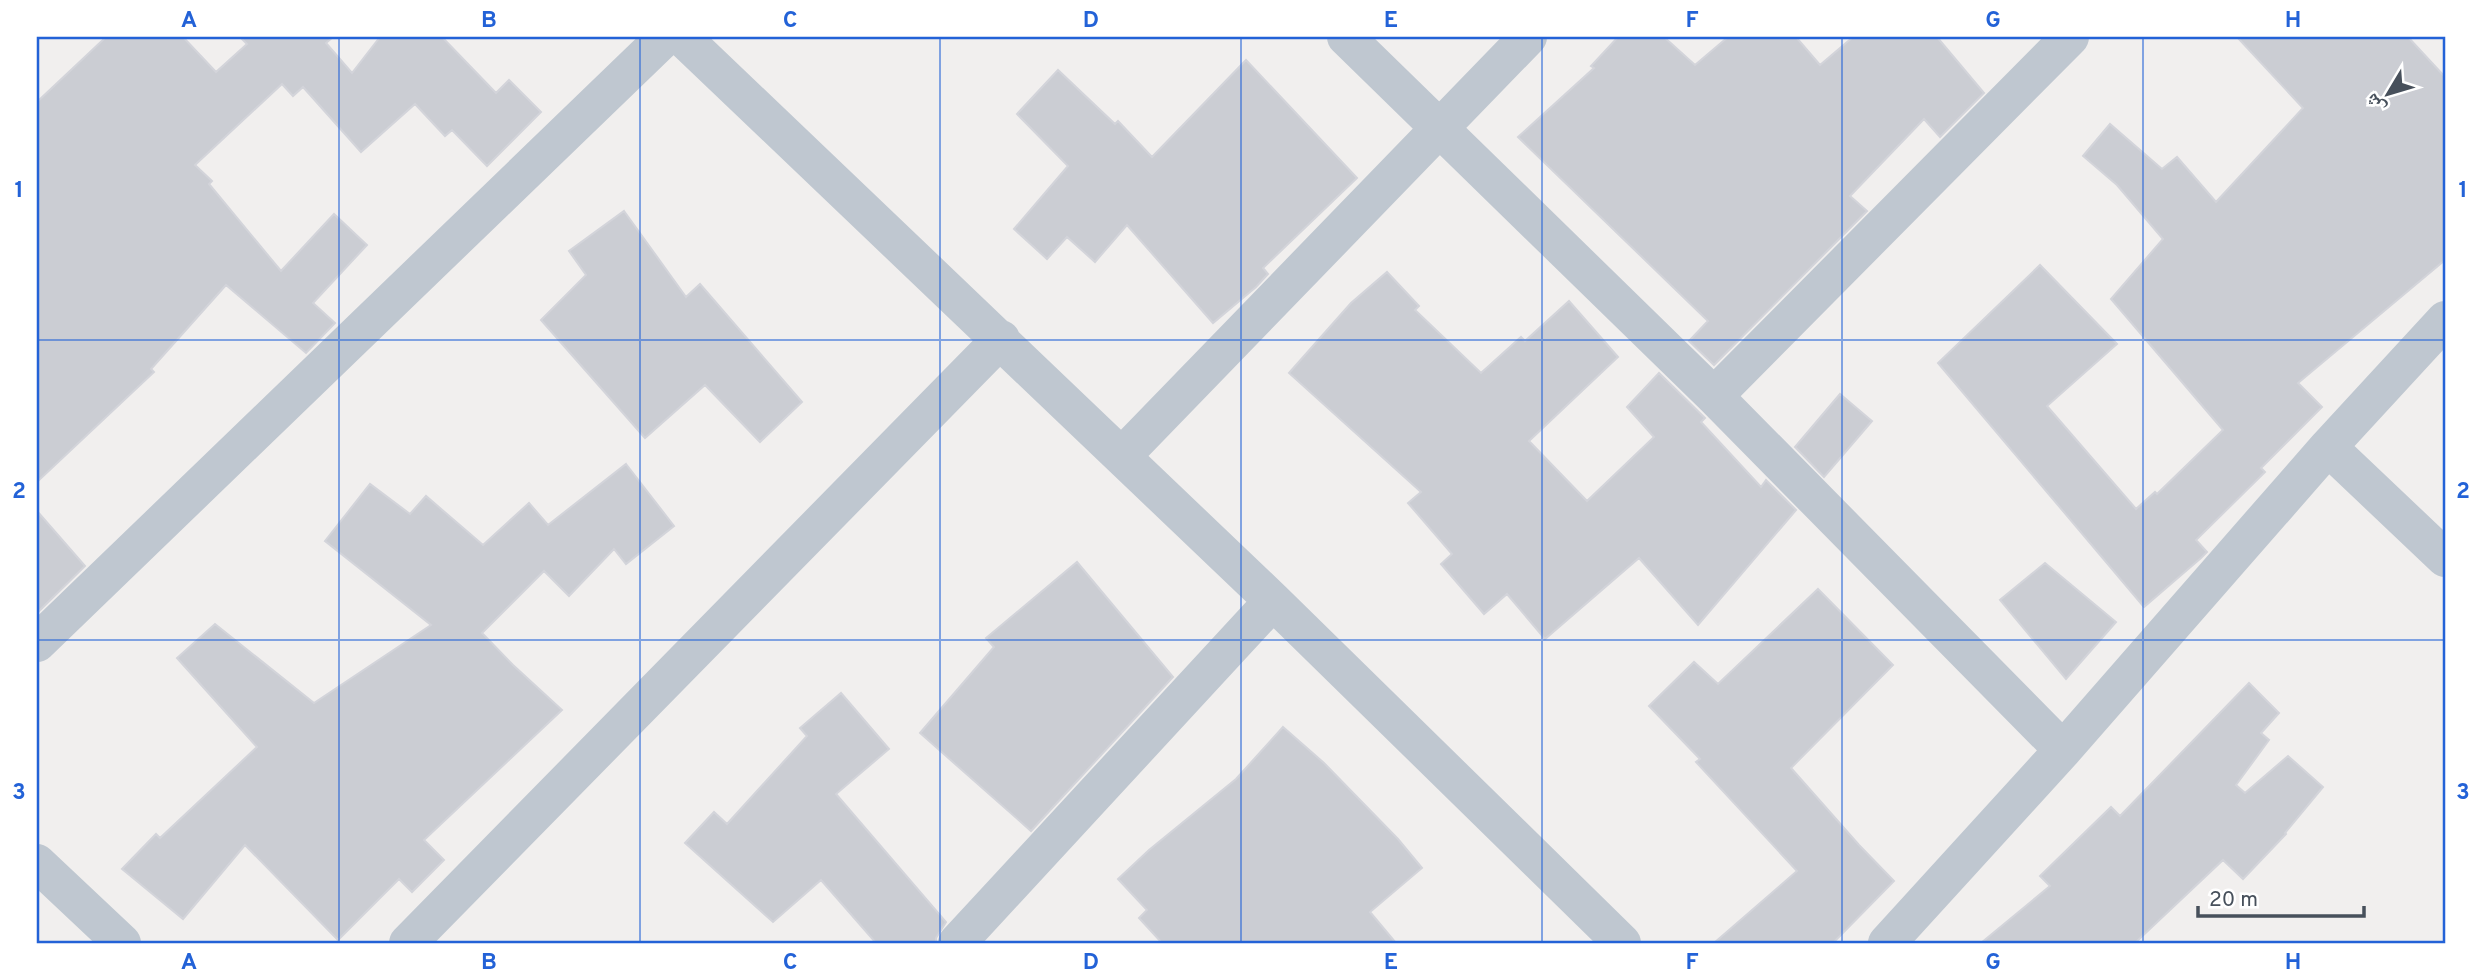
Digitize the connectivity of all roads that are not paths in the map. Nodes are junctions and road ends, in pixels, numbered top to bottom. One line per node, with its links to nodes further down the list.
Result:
1 (665, 37): 14 (street)
2 (682, 37): 8 (street)
3 (1346, 37): 6 (street)
4 (1528, 37): 6 (street)
5 (2070, 37): 9 (street)
6 (1439, 129): 9 (street); 11 (street)
7 (2445, 320): 10 (street)
8 (1000, 339): 11 (street); 18 (street)
9 (1714, 397): 15 (street)
10 (2328, 447): 12 (street); 15 (street)
11 (1122, 456): 13 (street)
12 (2445, 558)
13 (1273, 601): 19 (street); 20 (street)
14 (37, 643)
15 (2063, 750): 21 (street)
16 (37, 863): 17 (street)
17 (122, 943)
18 (408, 943)
19 (957, 943)
20 (1622, 943)
21 (1886, 943)

